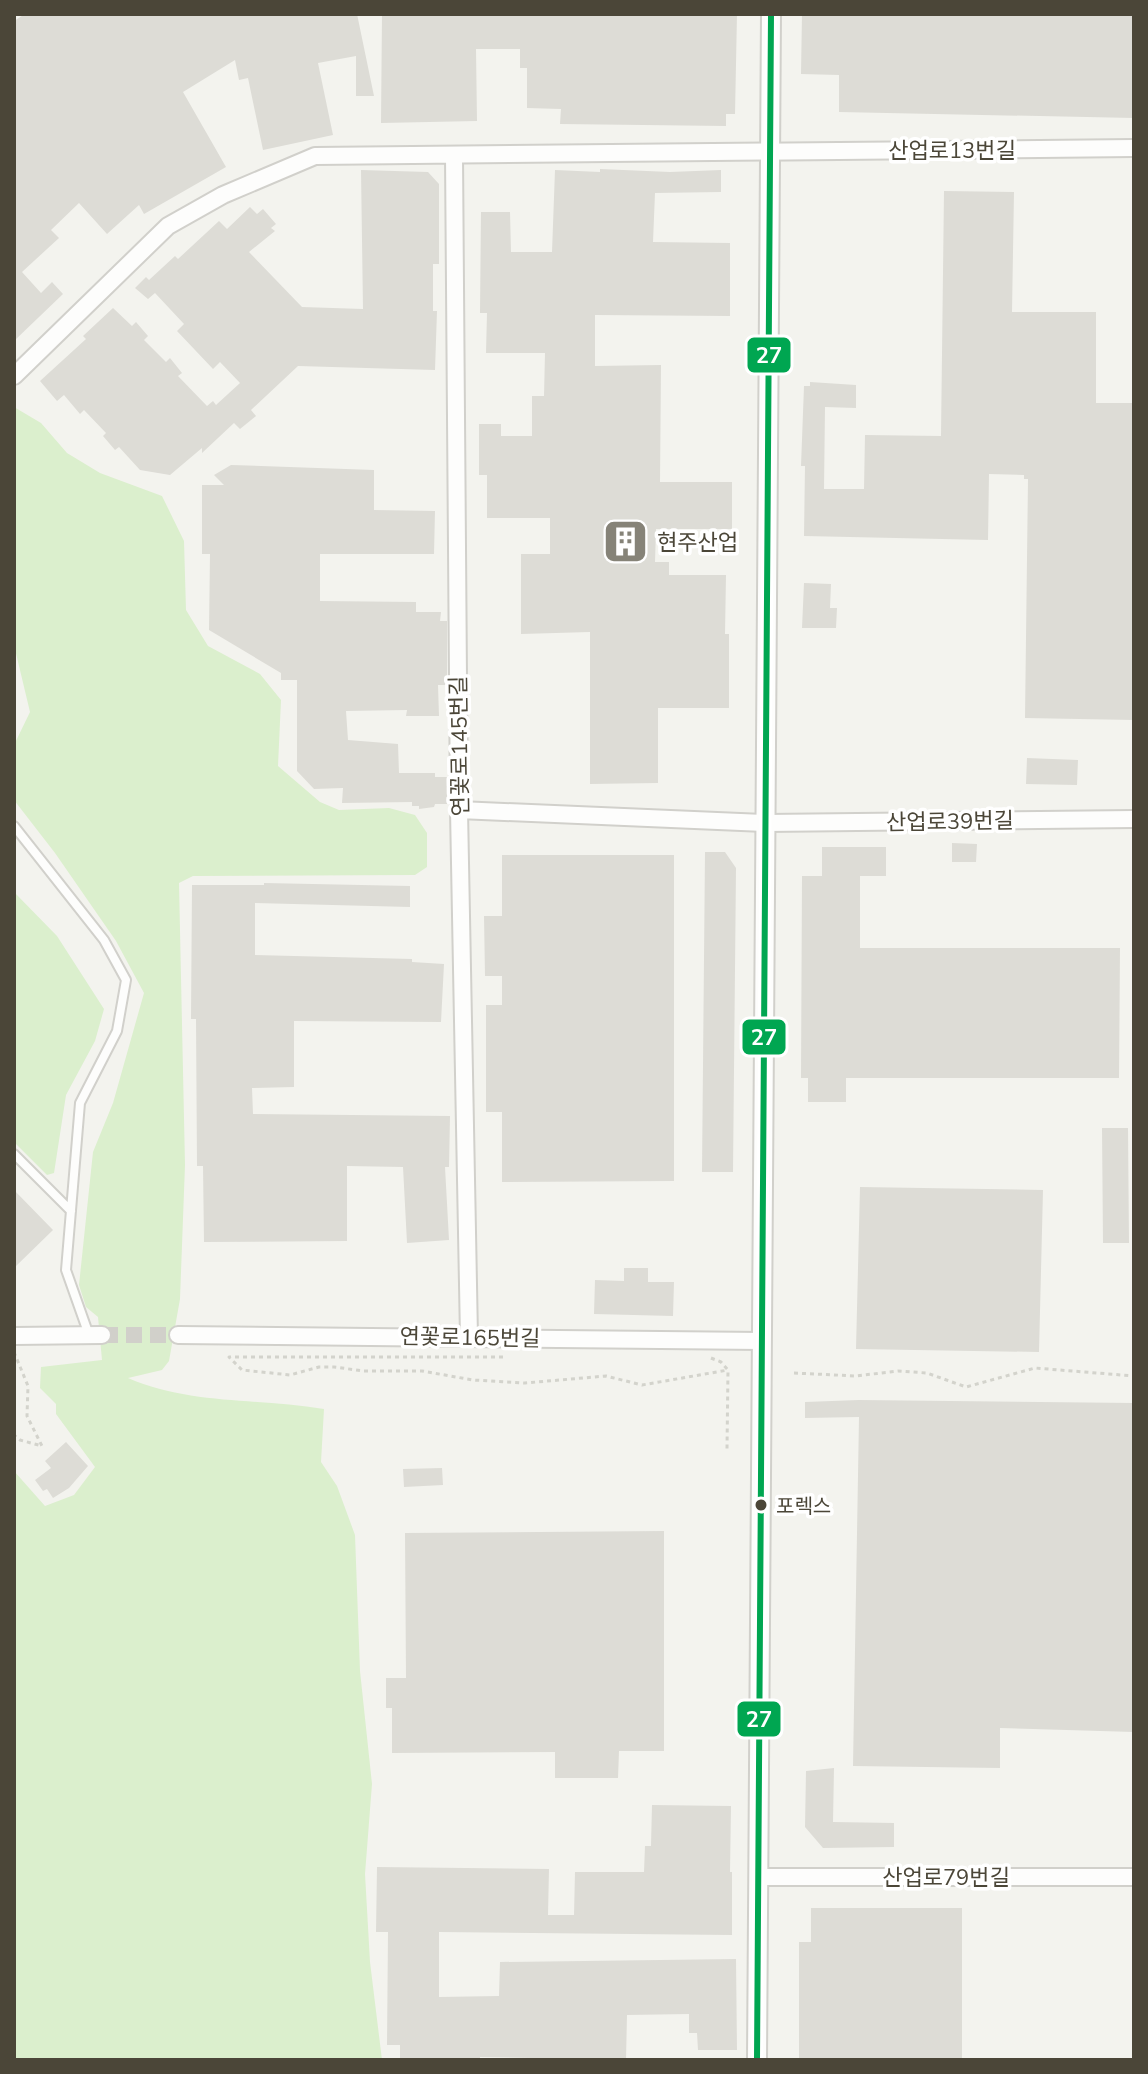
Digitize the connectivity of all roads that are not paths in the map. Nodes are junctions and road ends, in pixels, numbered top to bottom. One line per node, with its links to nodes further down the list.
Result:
1 (771, 14): 3 (street)
2 (1134, 148): 3 (street, 산업로13번길)
3 (770, 151): 4 (street); 8 (street)
4 (454, 155): 5 (street); 6 (street, 연꽃로145번길)
5 (14, 376)
6 (459, 810): 8 (street, 산업로39번길); 15 (street, 연꽃로145번길)
7 (1134, 819): 8 (street, 산업로39번길)
8 (766, 823): 16 (street)
9 (14, 826): 11 (lane)
10 (14, 1154): 11 (lane)
11 (71, 1211): 12 (lane)
12 (96, 1335): 14 (street)
13 (178, 1335): 15 (street, 연꽃로165번길)
14 (14, 1336)
15 (469, 1337): 16 (street, 연꽃로165번길)
16 (762, 1341): 17 (street)
17 (759, 1877): 18 (street, 산업로79번길); 19 (street)
18 (1134, 1877)
19 (757, 2060)

